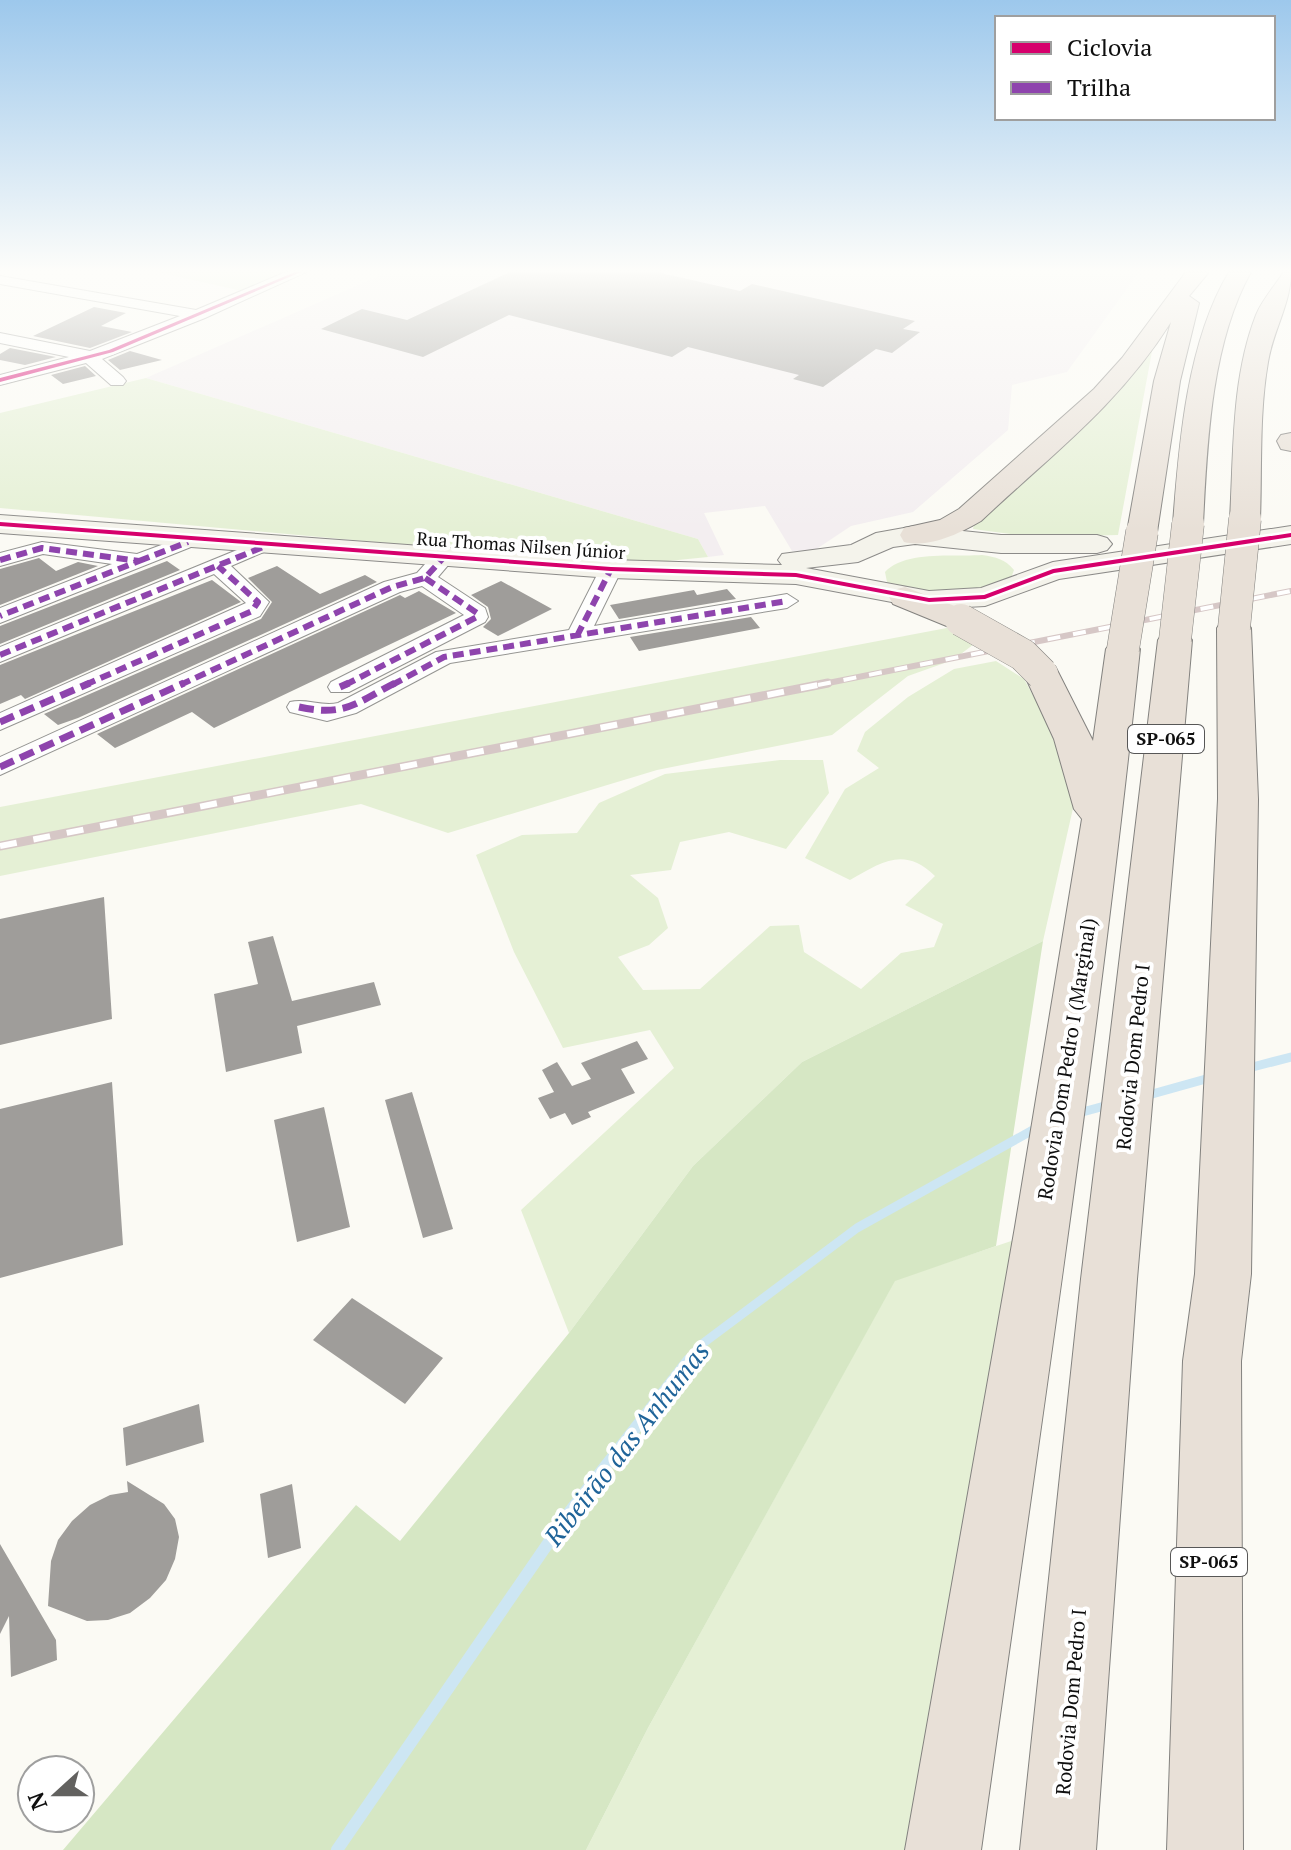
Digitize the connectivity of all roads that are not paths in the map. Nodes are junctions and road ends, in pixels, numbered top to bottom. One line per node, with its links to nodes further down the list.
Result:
1 (80, 358): 7 (street)
2 (92, 358): 8 (street)
3 (1134, 358): 11 (highway)
4 (1172, 358): 31 (highway, Rodovia Dom Pedro I (Marginal) / SP-065, bridge)
5 (1209, 358): 33 (highway, Rodovia Dom Pedro I / SP-065, bridge)
6 (1258, 358): 34 (highway, SP-065, bridge)
7 (0, 380)
8 (117, 381)
9 (1291, 520): 11 (street, Rua Thomas Nilsen Júnior)
10 (5, 527): 13 (street, Rua Thomas Nilsen Júnior)
11 (915, 535): 15 (street, Rua Thomas Nilsen Júnior)
12 (1291, 535): 22 (street, Rua Thomas Nilsen Júnior)
13 (199, 537): 14 (street, Rua Thomas Nilsen Júnior); 17 (street)
14 (271, 542): 18 (street); 19 (street, Rua Thomas Nilsen Júnior)
15 (858, 553): 21 (street, Rua Thomas Nilsen Júnior); 22 (street)
16 (0, 560): 17 (street)
17 (139, 561): 24 (street)
18 (218, 566): 26 (street); 29 (street)
19 (434, 568): 20 (street, Rua Thomas Nilsen Júnior); 27 (street); 30 (street)
20 (611, 569): 21 (street, Rua Thomas Nilsen Júnior); 25 (street)
21 (648, 570): 22 (street, Rua Thomas Nilsen Júnior)
22 (889, 592): 31 (highway, bridge)
23 (787, 601): 25 (street)
24 (0, 616)
25 (577, 636): 28 (street)
26 (0, 655)
27 (340, 687)
28 (299, 707)
29 (0, 722)
30 (0, 767)
31 (1100, 837): 32 (highway, Rodovia Dom Pedro I (Marginal) / SP-065)
32 (943, 1850)
33 (1058, 1850)
34 (1205, 1850)

